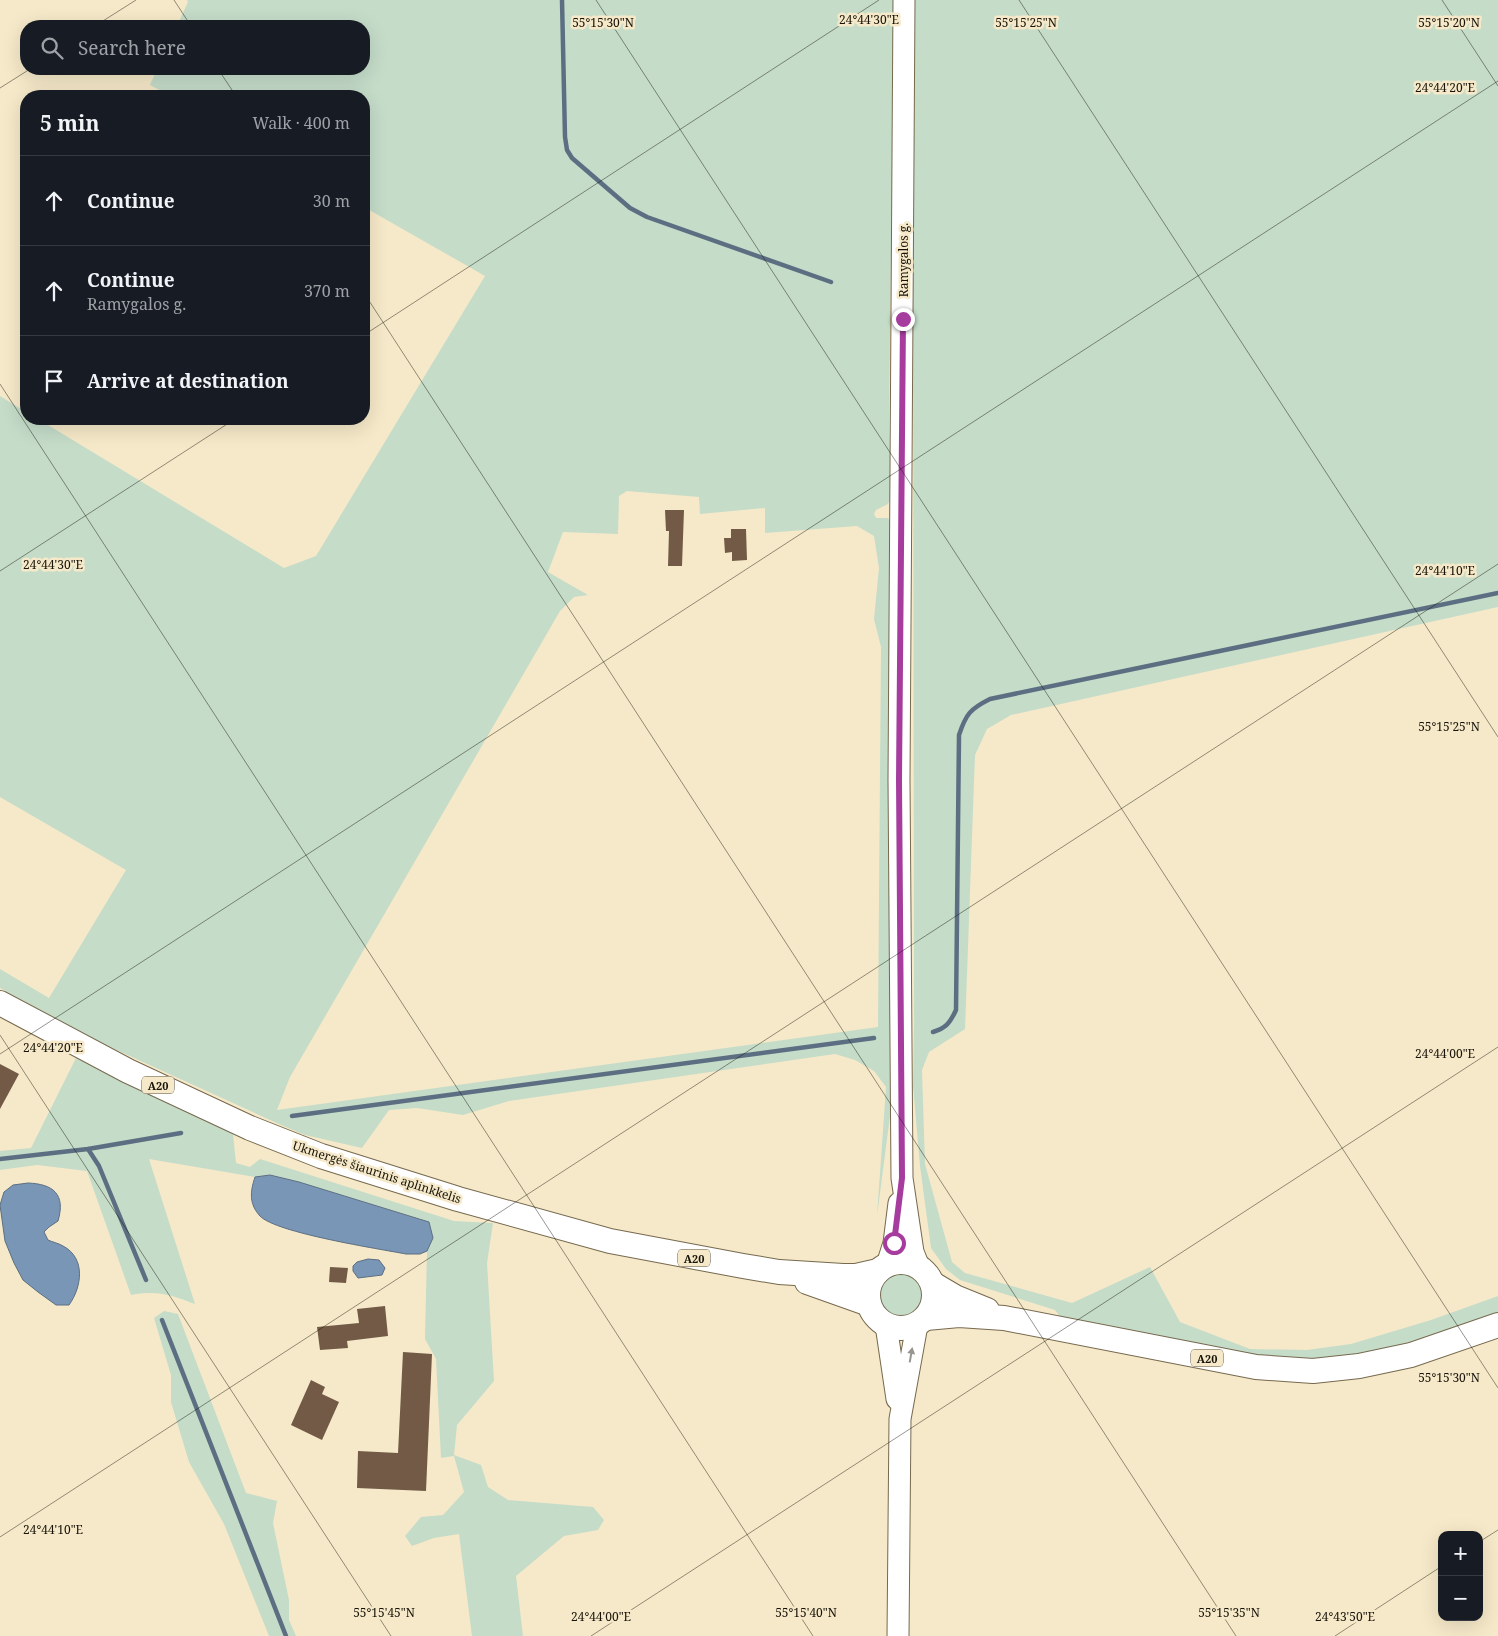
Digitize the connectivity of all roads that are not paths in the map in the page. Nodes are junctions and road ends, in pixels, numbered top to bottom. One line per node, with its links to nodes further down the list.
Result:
1 (904, 0): 3 (main road, Ramygalos g.)
2 (0, 1003): 5 (highway, Ukmergės šiaurinis aplinkkelis / A20)
3 (902, 1178): 4 (main road); 6 (main road, Ramygalos g.)
4 (882, 1268): 5 (highway, Ukmergės šiaurinis aplinkkelis / A20); 6 (highway, A20); 7 (highway)
5 (779, 1272): 7 (highway, Ukmergės šiaurinis aplinkkelis / A20)
6 (926, 1276): 8 (highway, A20); 9 (highway)
7 (869, 1304): 10 (highway)
8 (1004, 1318): 9 (highway, A20); 11 (highway, A20)
9 (921, 1321): 10 (highway, A20); 12 (main road, one-way to 9)
10 (886, 1325): 12 (main road)
11 (1498, 1325)
12 (900, 1419): 13 (main road)
13 (898, 1636)

